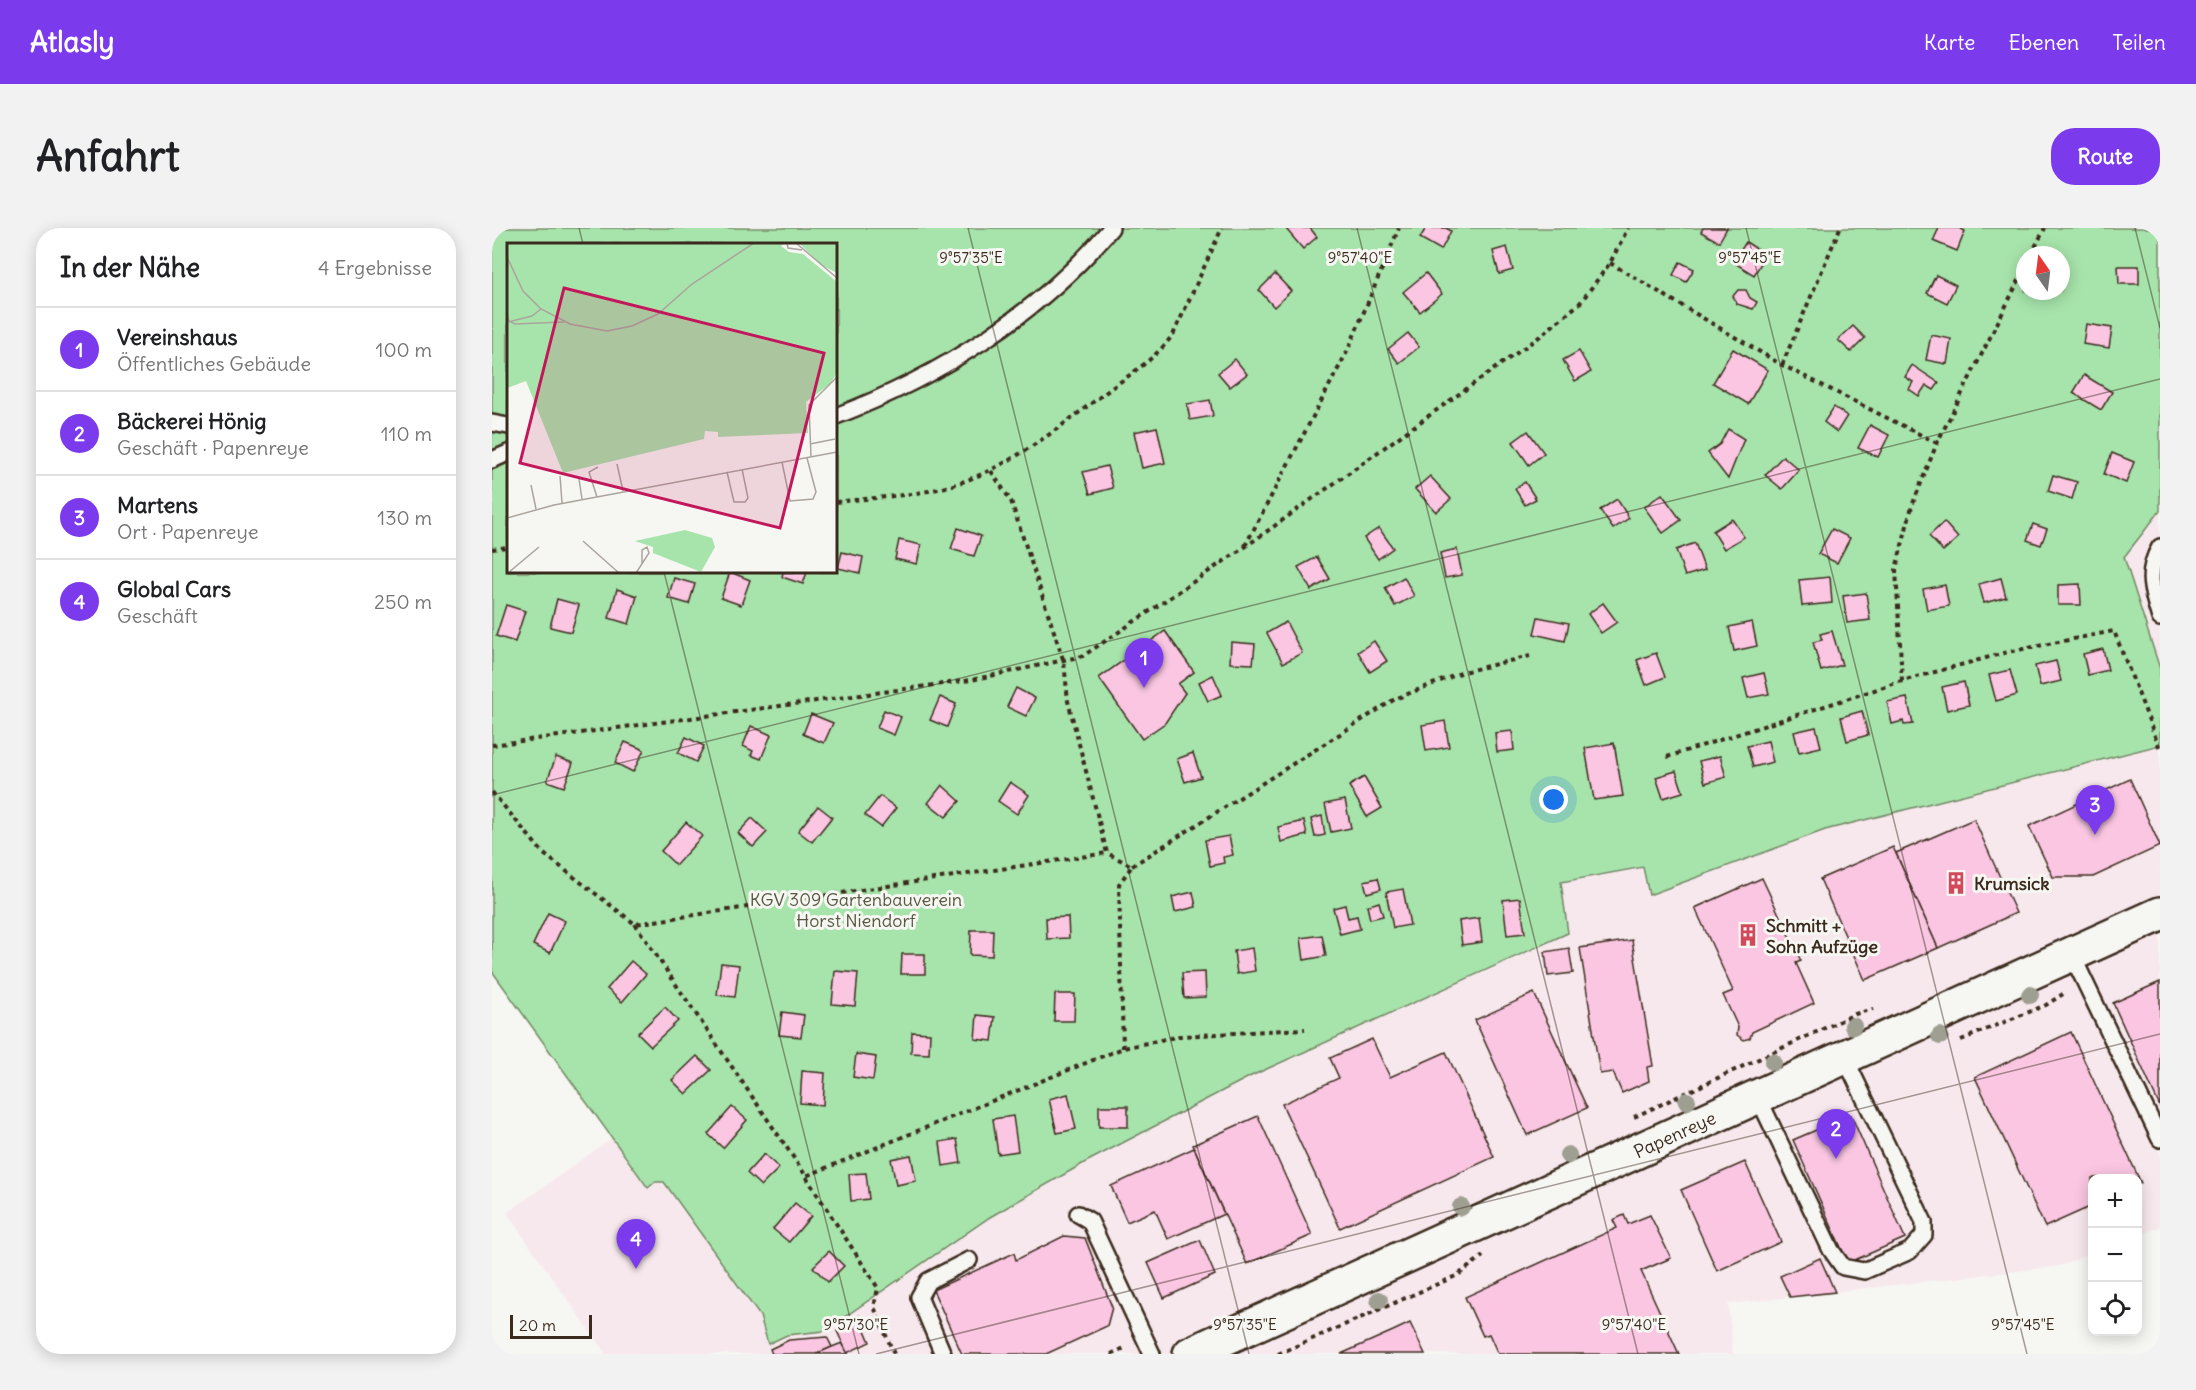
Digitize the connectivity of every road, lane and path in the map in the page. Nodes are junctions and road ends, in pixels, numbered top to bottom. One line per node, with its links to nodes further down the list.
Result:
1 (1111, 228): 11 (lane)
2 (1222, 228): 17 (path)
3 (1399, 228): 20 (path)
4 (1628, 228): 8 (path)
5 (1840, 228): 10 (path)
6 (2045, 228): 7 (path)
7 (2036, 246)
8 (1610, 263): 10 (path); 20 (path)
9 (2016, 286): 14 (path)
10 (1782, 365): 14 (path)
11 (837, 416)
12 (492, 423): 13 (lane)
13 (507, 426)
14 (1937, 444): 26 (path)
15 (507, 453): 16 (lane)
16 (492, 460)
17 (991, 471): 18 (path); 25 (path)
18 (837, 502)
19 (507, 547): 22 (path)
20 (1245, 547): 25 (path)
21 (2160, 547): 23 (lane)
22 (492, 549)
23 (2160, 618)
24 (1530, 656): 32 (path)
25 (1064, 662): 27 (path); 31 (path)
26 (1902, 681): 28 (path); 29 (path)
27 (492, 745)
28 (2160, 749)
29 (1667, 757)
30 (492, 792): 34 (path)
31 (1107, 853): 32 (path); 34 (path)
32 (1132, 866): 37 (path)
33 (2160, 914): 35 (main road, Papenreye)
34 (634, 924): 41 (path)
35 (2072, 954): 38 (main road, Papenreye); 40 (lane)
36 (1305, 1029): 37 (path)
37 (1123, 1048): 41 (path)
38 (1844, 1056): 39 (main road, Papenreye); 39 (lane)
39 (1758, 1097): 47 (main road, Papenreye)
40 (2160, 1139)
41 (806, 1176): 44 (path)
42 (1078, 1214): 46 (lane)
43 (969, 1260): 45 (lane)
44 (894, 1354)
45 (943, 1354)
46 (1152, 1354)
47 (1190, 1354)

